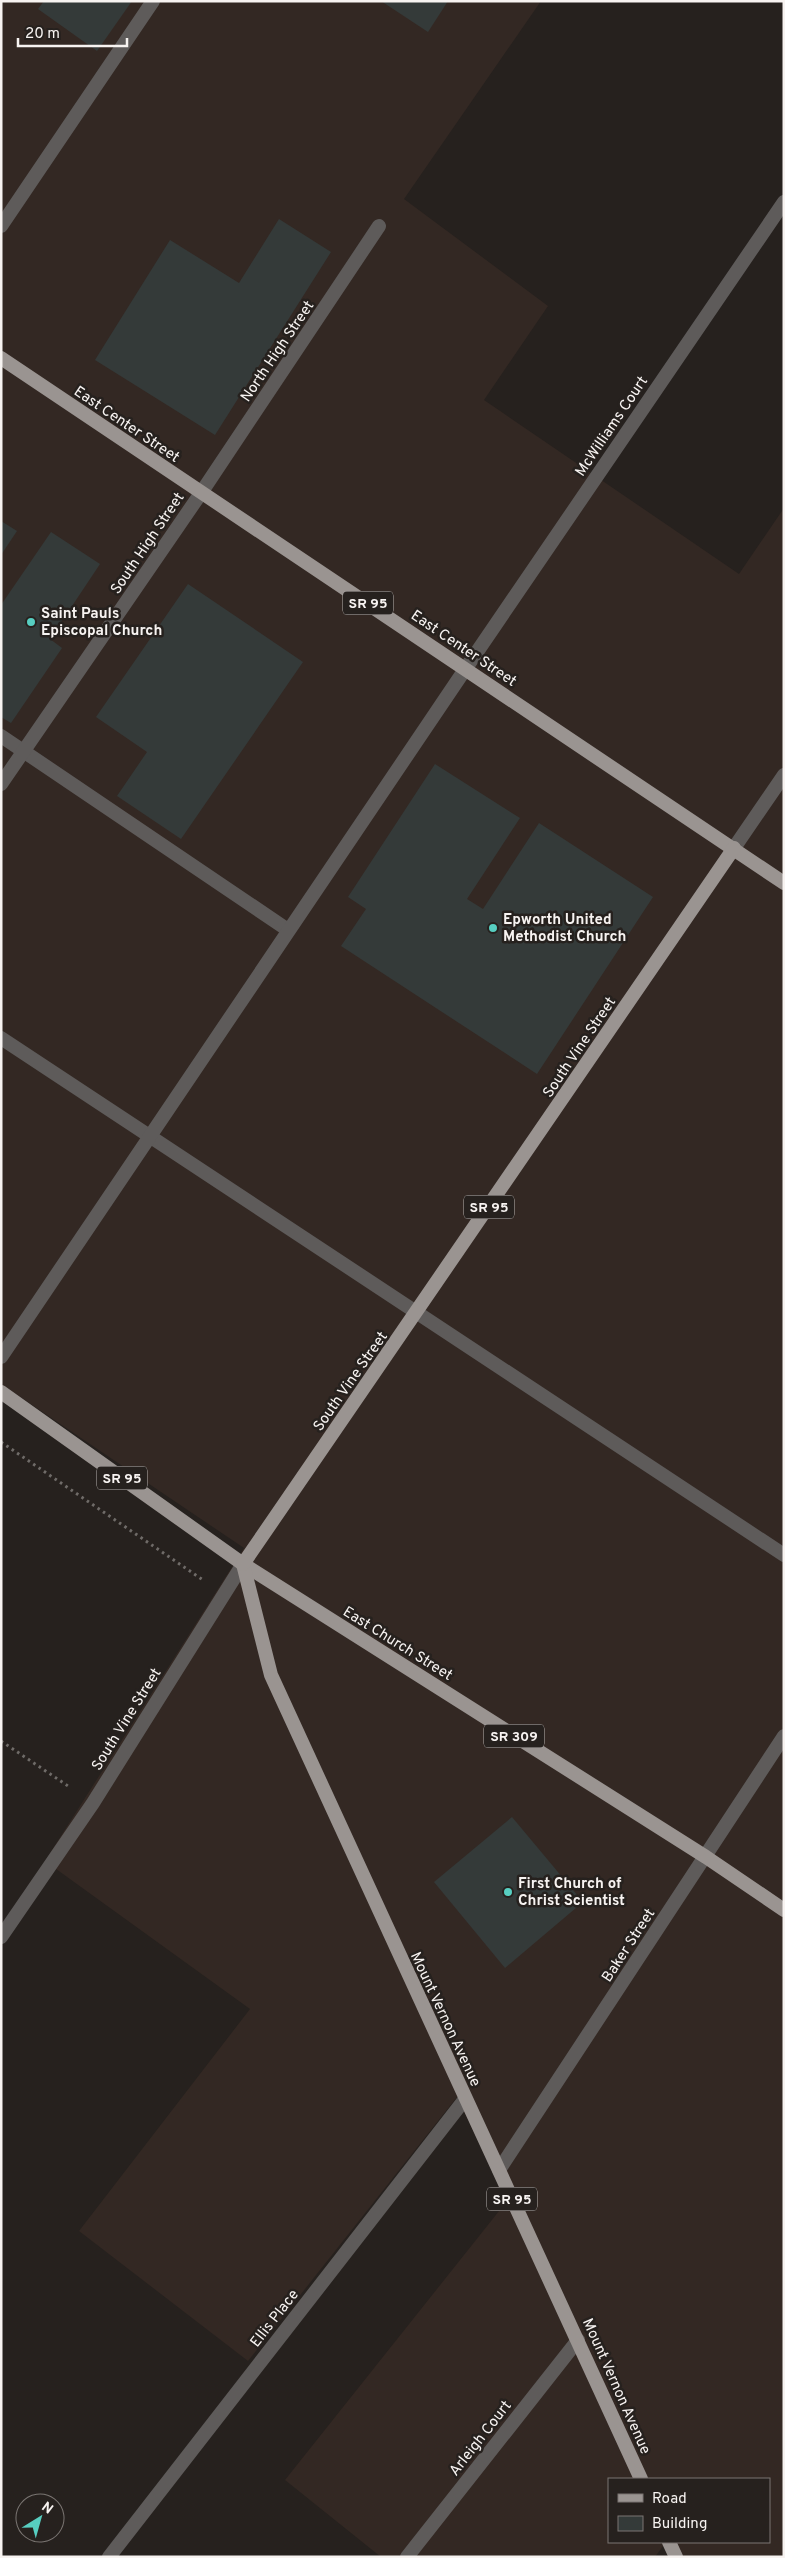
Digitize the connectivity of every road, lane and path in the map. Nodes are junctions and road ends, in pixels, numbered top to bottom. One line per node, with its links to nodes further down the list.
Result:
1 (153, 1): 3 (street)
2 (784, 202): 7 (street, McWilliams Court)
3 (1, 226)
4 (379, 226): 6 (street, North High Street)
5 (1, 358): 6 (main road, East Center Street / SR 95)
6 (201, 493): 7 (main road, East Center Street / SR 95); 9 (street, South High Street)
7 (466, 668): 12 (main road, East Center Street / SR 95); 14 (street, McWilliams Court)
8 (1, 736): 9 (street)
9 (24, 751): 11 (street, South High Street); 14 (street)
10 (784, 775): 12 (street)
11 (1, 784)
12 (734, 848): 13 (main road, East Center Street); 17 (main road, South Vine Street / SR 95)
13 (784, 883)
14 (288, 930): 16 (street, McWilliams Court)
15 (1, 1038): 16 (street)
16 (149, 1136): 17 (street); 18 (street, McWilliams Court)
17 (416, 1314): 21 (street); 22 (main road, South Vine Street / SR 95)
18 (1, 1357)
19 (1, 1392): 22 (main road, East Church Street / SR 95)
20 (1, 1442): 23 (path)
21 (784, 1555)
22 (243, 1564): 23 (street, South Vine Street); 27 (main road, East Church Street / SR 309); 30 (main road, Mount Vernon Avenue / SR 95)
23 (223, 1593): 26 (street, South Vine Street)
24 (784, 1736): 27 (street, Baker Street)
25 (1, 1741): 26 (path)
26 (93, 1803): 29 (street, South Vine Street)
27 (706, 1857): 28 (main road, East Church Street / SR 309); 31 (street, Baker Street)
28 (784, 1910)
29 (1, 1937)
30 (465, 2099): 31 (main road, Mount Vernon Avenue / SR 95); 35 (street, Ellis Place)
31 (499, 2170): 32 (main road, Mount Vernon Avenue / SR 95)
32 (578, 2340): 33 (main road, Mount Vernon Avenue / SR 95); 36 (street, Arleigh Court)
33 (641, 2478)
34 (669, 2543): 37 (main road)
35 (109, 2557)
36 (406, 2557)
37 (676, 2557)

